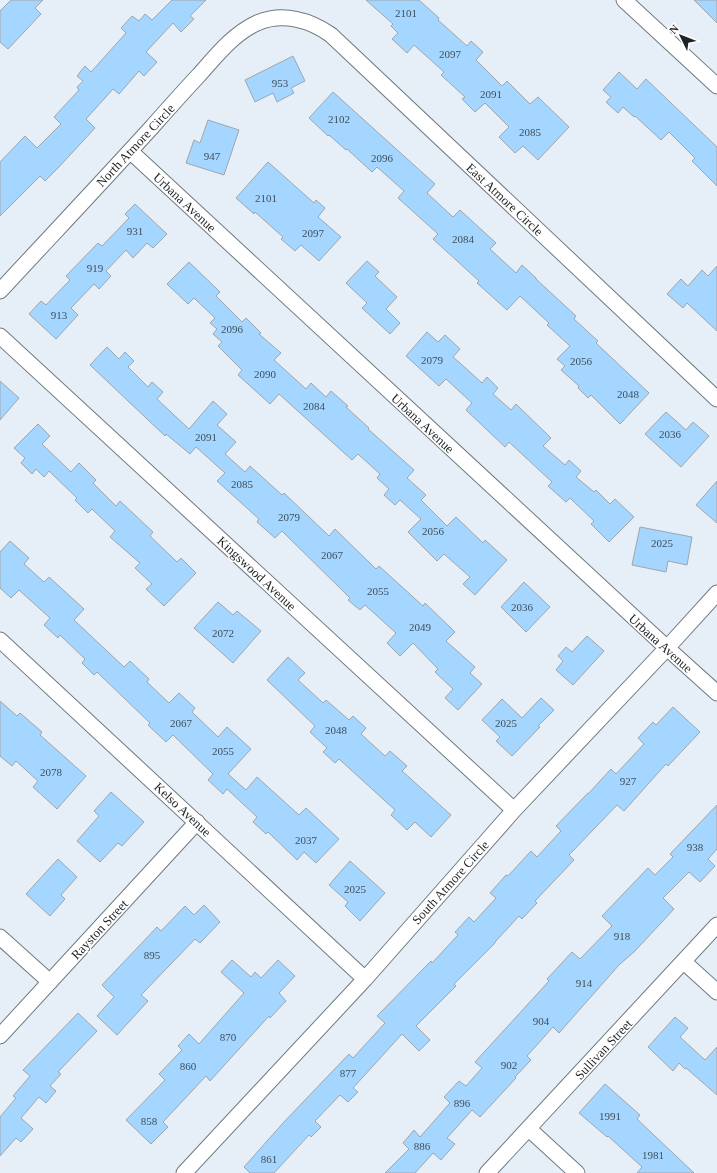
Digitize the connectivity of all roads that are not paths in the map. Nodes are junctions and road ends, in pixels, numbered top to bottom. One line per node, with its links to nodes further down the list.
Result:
1 (624, 0): 3 (street)
2 (282, 18): 4 (street, North Atmore Circle); 7 (street, East Atmore Circle)
3 (717, 86)
4 (130, 151): 5 (street, North Atmore Circle); 10 (street, Urbana Avenue)
5 (0, 290)
6 (0, 336): 12 (street, Kingswood Avenue)
7 (717, 398)
8 (717, 593): 10 (street, South Atmore Circle)
9 (0, 640): 13 (street, Kelso Avenue)
10 (667, 648): 11 (street, Urbana Avenue); 12 (street, South Atmore Circle)
11 (717, 693)
12 (514, 810): 17 (street, South Atmore Circle)
13 (197, 822): 17 (street, Kelso Avenue); 18 (street, Rayston Street)
14 (717, 925): 16 (street, Sullivan Street)
15 (0, 937): 18 (street)
16 (684, 962): 19 (street); 21 (street, Sullivan Street)
17 (365, 979): 22 (street, South Atmore Circle)
18 (50, 982): 20 (street, Rayston Street)
19 (717, 992)
20 (0, 1036)
21 (529, 1129): 23 (street, Sullivan Street); 24 (street)
22 (184, 1173)
23 (487, 1173)
24 (577, 1173)

